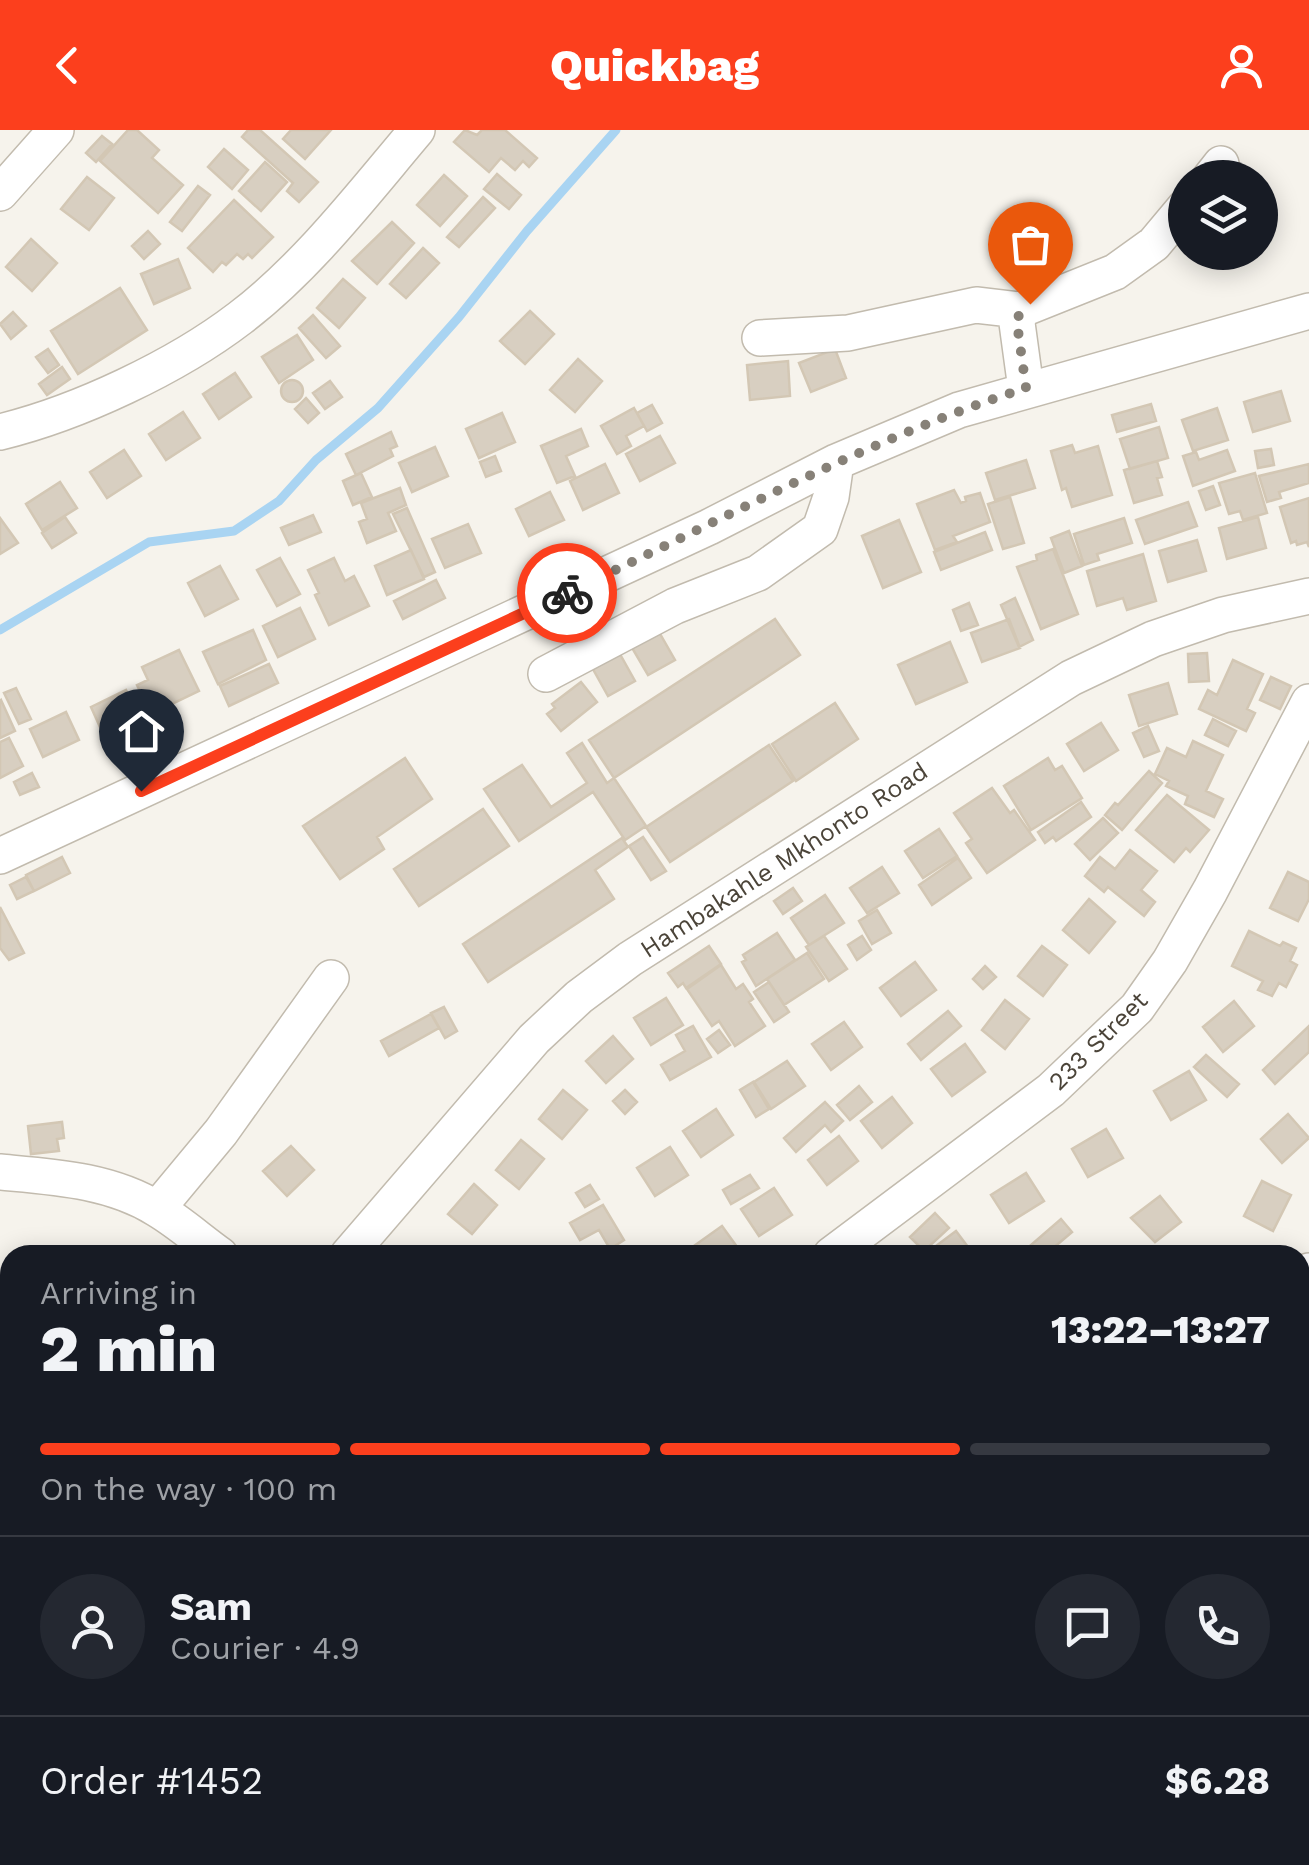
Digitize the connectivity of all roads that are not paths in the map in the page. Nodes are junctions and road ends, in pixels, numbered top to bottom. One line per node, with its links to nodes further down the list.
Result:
1 (56, 130): 3 (street)
2 (417, 130): 9 (street)
3 (0, 193)
4 (1168, 227): 5 (street)
5 (1020, 310): 7 (street); 8 (street)
6 (1309, 311): 8 (street)
7 (760, 338)
8 (1026, 388): 10 (street)
9 (0, 432)
10 (836, 462): 12 (street); 14 (street)
11 (1309, 596): 19 (street, Hambakahle Mkhonto Road)
12 (546, 674)
13 (1309, 702): 20 (street, 233 Street)
14 (0, 856)
15 (332, 978): 17 (street)
16 (0, 1172): 17 (street)
17 (157, 1208): 18 (street)
18 (207, 1245)
19 (357, 1245)
20 (844, 1245)

